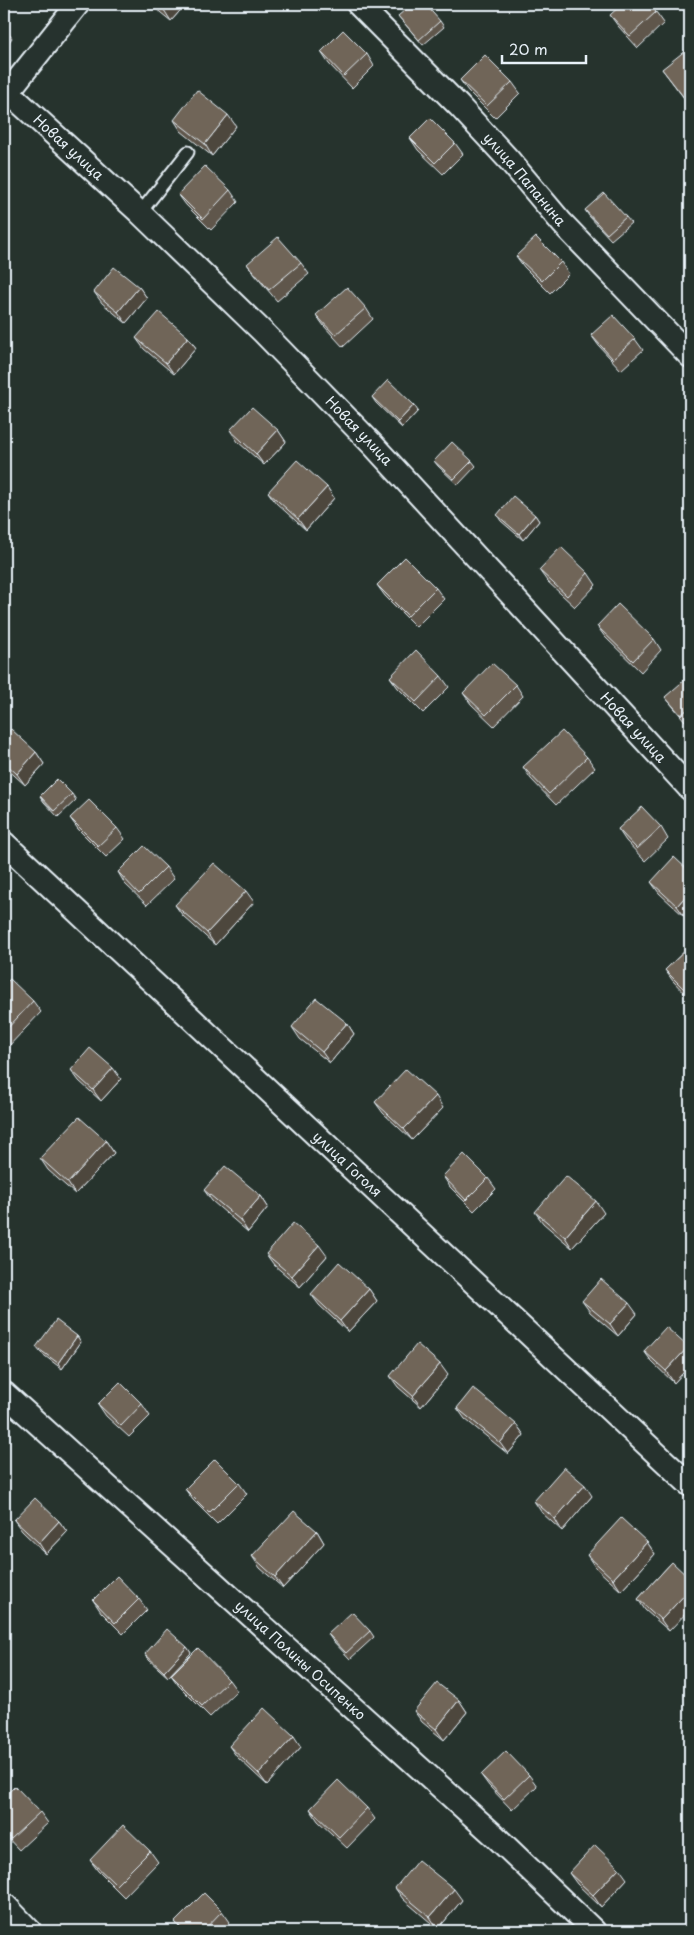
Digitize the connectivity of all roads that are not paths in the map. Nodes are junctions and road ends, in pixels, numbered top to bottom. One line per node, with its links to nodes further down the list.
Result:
1 (78, 4): 3 (street)
2 (358, 4): 6 (street, улица Папанина)
3 (6, 94): 5 (street, Новая улица)
4 (188, 152): 5 (lane)
5 (140, 213): 7 (street, Новая улица)
6 (690, 356)
7 (690, 789)
8 (4, 843): 10 (street, улица Гоголя)
9 (4, 1392): 13 (street, улица Полины Осипенко)
10 (690, 1485)
11 (4, 1904): 12 (street)
12 (30, 1931)
13 (594, 1931)

